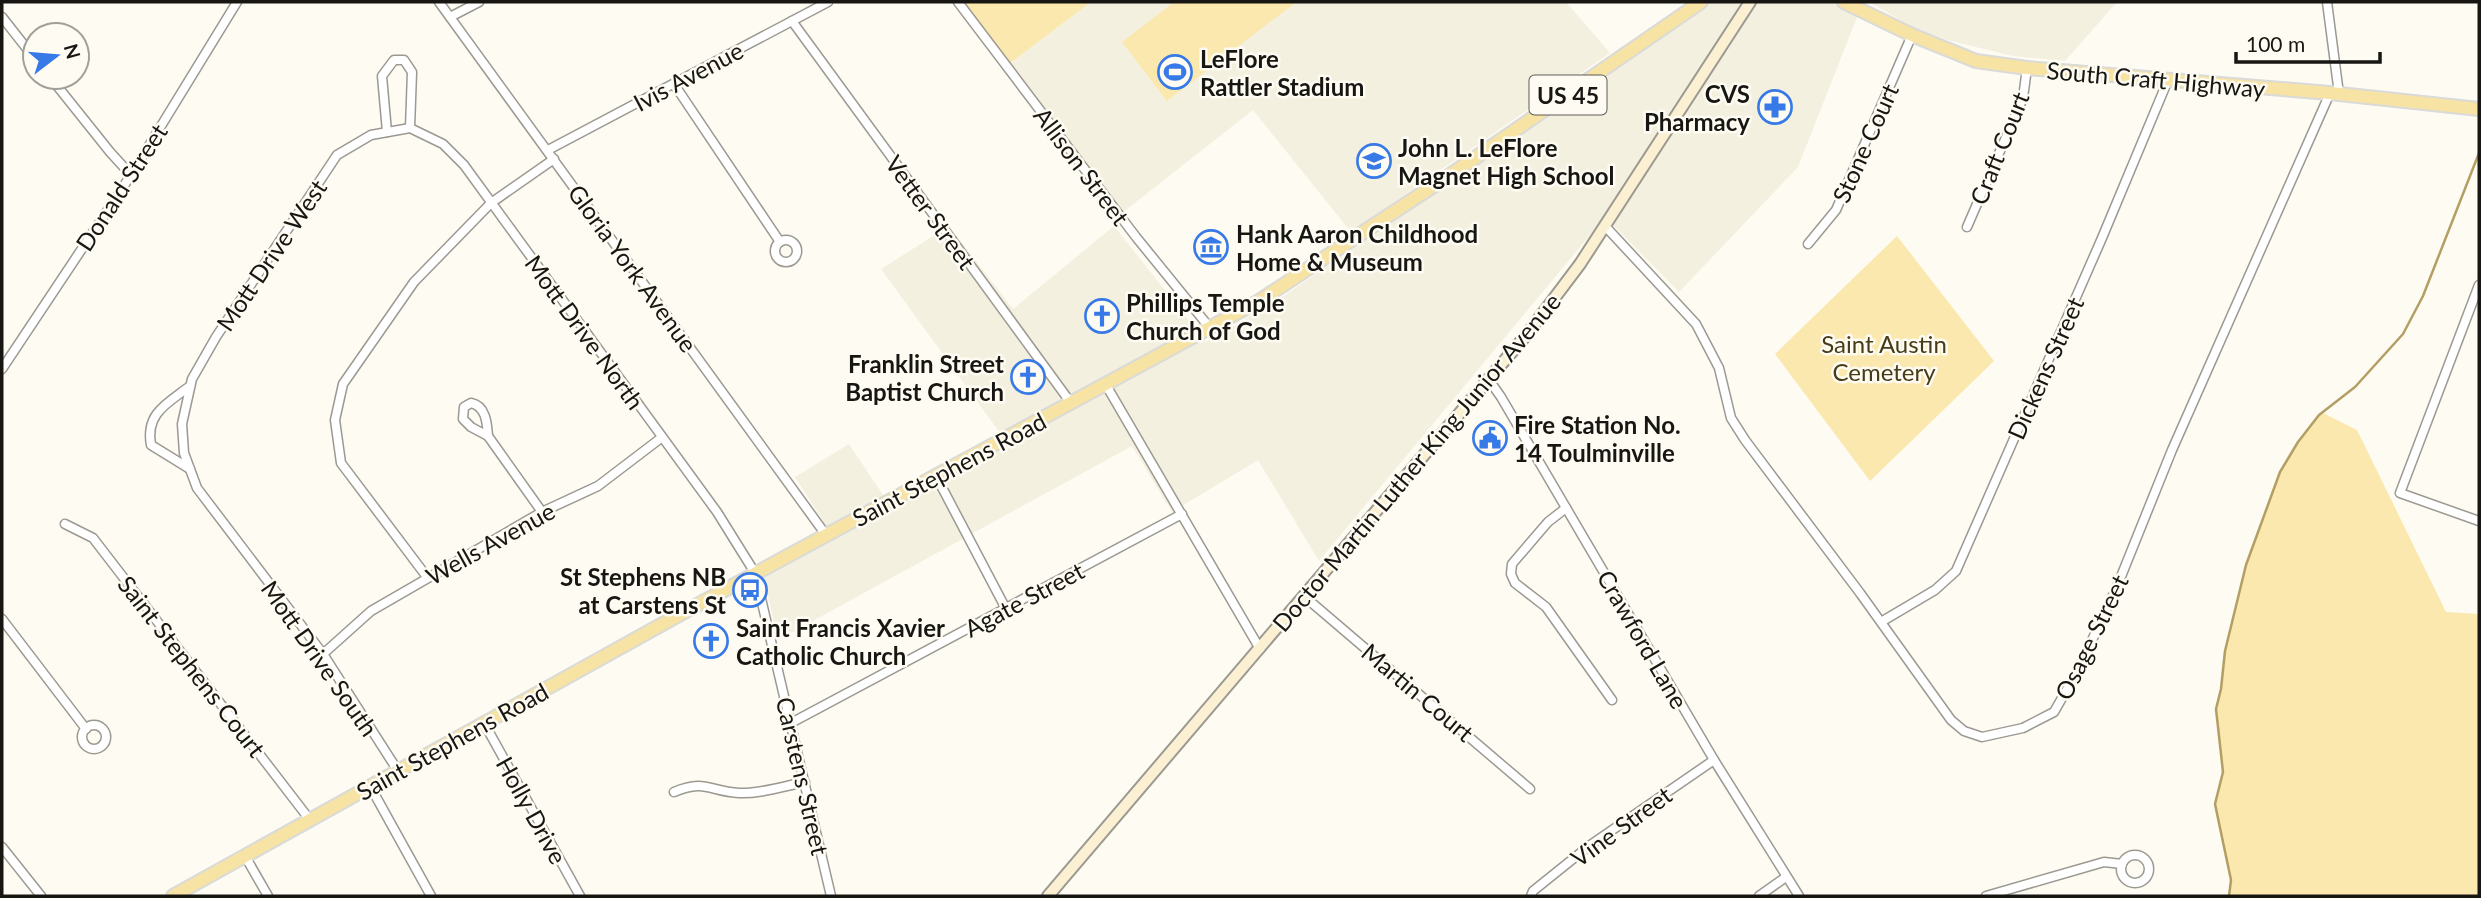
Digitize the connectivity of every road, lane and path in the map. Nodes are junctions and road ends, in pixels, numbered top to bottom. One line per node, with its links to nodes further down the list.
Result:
1 (237, 2): 25 (street, Donald Street)
2 (439, 2): 11 (street, Gloria York Avenue)
3 (479, 2): 11 (street)
4 (828, 2): 12 (street, Ivis Avenue)
5 (958, 2): 32 (street, Allison Street)
6 (1699, 2): 32 (main road, Saint Stephens Road / US 45)
7 (1751, 2): 27 (main road, Doctor Martin Luther King Junior Avenue)
8 (1844, 2): 13 (main road, South Craft Highway)
9 (2327, 2): 19 (street)
10 (2, 17): 14 (street)
11 (450, 17): 23 (street, Gloria York Avenue)
12 (792, 21): 17 (street, Ivis Avenue); 37 (street, Vetter Street)
13 (1912, 35): 15 (main road, South Craft Highway); 30 (street, Stone Court)
14 (21, 41)
15 (2027, 68): 16 (main road, South Craft Highway); 28 (street, Craft Court)
16 (2168, 80): 19 (main road, South Craft Highway); 54 (street, Dickens Street)
17 (674, 84): 23 (street, Ivis Avenue); 29 (street)
18 (62, 91): 25 (street)
19 (2335, 93): 20 (main road, South Craft Highway); 54 (street, Osage Street)
20 (2479, 108)
21 (410, 128): 22 (street); 22 (street); 26 (street, Mott Drive North)
22 (387, 132): 36 (street, Mott Drive West)
23 (548, 150): 24 (street, Gloria York Avenue)
24 (554, 159): 26 (street); 47 (street, Gloria York Avenue)
25 (131, 175): 33 (street, Donald Street)
26 (491, 203): 39 (street, Mott Drive North); 50 (street)
27 (1605, 226): 34 (main road, Doctor Martin Luther King Junior Avenue); 54 (street, Osage Street)
28 (1967, 227)
29 (780, 242)
30 (1808, 244)
31 (2479, 285): 45 (street)
32 (1210, 328): 35 (main road, Saint Stephens Road / US 45)
33 (2, 369)
34 (1489, 380): 42 (street, Crawford Lane); 51 (main road, Doctor Martin Luther King Junior Avenue)
35 (1106, 385): 37 (main road, Saint Stephens Road / US 45); 44 (street)
36 (191, 386): 40 (street, Mott Drive West); 40 (street)
37 (1071, 403): 41 (main road, Saint Stephens Road / US 45)
38 (488, 436): 43 (street)
39 (661, 438): 43 (street, Wells Avenue); 49 (street, Mott Drive North)
40 (190, 469): 48 (street, Mott Drive West)
41 (936, 475): 47 (main road, Saint Stephens Road / US 45); 52 (street)
42 (1566, 508): 57 (street); 61 (street, Crawford Lane)
43 (542, 512): 50 (street, Wells Avenue)
44 (1182, 514): 52 (street, Agate Street); 55 (street)
45 (2479, 521)
46 (65, 524): 67 (street, Saint Stephens Court)
47 (826, 535): 49 (main road, Saint Stephens Road / US 45)
48 (240, 546): 56 (street, Mott Drive South)
49 (755, 573): 58 (main road, Saint Stephens Road / US 45); 59 (street, Carstens Street)
50 (427, 577): 56 (street, Wells Avenue)
51 (1305, 597): 55 (main road, Doctor Martin Luther King Junior Avenue); 65 (street, Martin Court)
52 (1006, 609): 59 (street, Agate Street)
53 (2, 619): 60 (street)
54 (1881, 622)
55 (1259, 649): 78 (main road, Doctor Martin Luther King Junior Avenue)
56 (323, 654): 62 (street, Mott Drive South)
57 (1612, 700)
58 (484, 723): 62 (main road, Saint Stephens Road / US 45); 76 (street, Holly Drive)
59 (791, 723): 63 (street, Carstens Street)
60 (86, 729)
61 (1714, 760): 71 (street, Crawford Lane); 79 (street, Vine Street)
62 (398, 771): 64 (main road, Saint Stephens Road / US 45)
63 (805, 782): 66 (street); 77 (street, Carstens Street)
64 (370, 786): 67 (main road, Saint Stephens Road / US 45); 75 (street)
65 (1530, 789)
66 (674, 792)
67 (310, 820): 69 (main road, Saint Stephens Road / US 45)
68 (2, 847): 72 (street)
69 (245, 856): 73 (main road, Saint Stephens Road / US 45); 74 (street)
70 (2122, 864): 82 (street)
71 (1786, 877): 80 (street); 81 (street, Crawford Lane)
72 (41, 896)
73 (173, 896)
74 (268, 896)
75 (431, 896)
76 (580, 896)
77 (831, 896)
78 (1048, 896)
79 (1531, 896)
80 (1759, 896)
81 (1799, 896)
82 (1986, 896)

